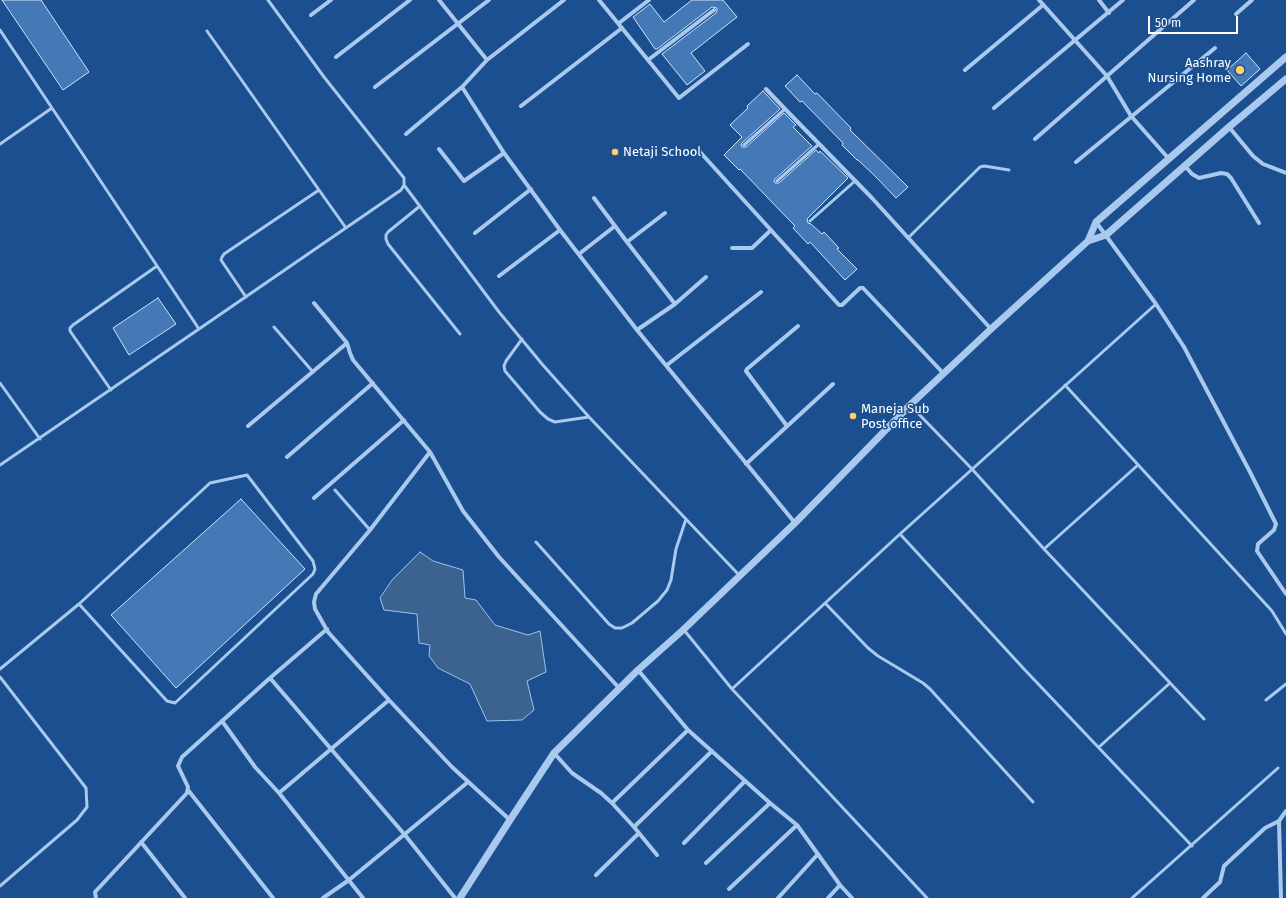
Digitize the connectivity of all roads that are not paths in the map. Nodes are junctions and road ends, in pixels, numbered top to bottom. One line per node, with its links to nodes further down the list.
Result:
1 (268, 0): 58 (lane)
2 (331, 0): 18 (street)
3 (410, 0): 27 (street)
4 (439, 0): 19 (street)
5 (489, 0): 19 (street)
6 (564, 0): 29 (street)
7 (599, 0): 20 (street)
8 (649, 0): 20 (street)
9 (1039, 0): 14 (street)
10 (1099, 0): 16 (street)
11 (1123, 0): 16 (street)
12 (1194, 0): 32 (street)
13 (1252, 0): 17 (street)
14 (1043, 5): 24 (street); 31 (street)
15 (714, 10): 30 (street)
16 (1108, 13): 24 (street)
17 (1236, 14)
18 (311, 15)
19 (458, 23): 29 (street); 34 (street)
20 (619, 23): 21 (street)
21 (622, 28): 30 (street); 37 (street)
22 (0, 30): 38 (lane)
23 (207, 31): 60 (lane)
24 (1075, 41): 32 (street); 39 (street)
25 (748, 44): 30 (street)
26 (1215, 48): 41 (street)
27 (336, 57)
28 (1286, 57): 51 (street)
29 (487, 60): 35 (street)
30 (648, 60)
31 (965, 70)
32 (1107, 76): 41 (street); 44 (street)
33 (1286, 79): 42 (street)
34 (375, 87)
35 (462, 87): 43 (street); 50 (street)
36 (766, 89): 40 (street)
37 (521, 106)
38 (52, 108): 45 (lane); 78 (lane)
39 (994, 108)
40 (785, 109): 46 (street); 47 (lane)
41 (1131, 116): 51 (street); 52 (street)
42 (1229, 127): 53 (street); 55 (street)
43 (406, 134)
44 (1035, 139)
45 (0, 144)
46 (819, 144): 56 (lane); 57 (street)
47 (744, 145)
48 (439, 149): 50 (street)
49 (700, 152): 70 (street)
50 (504, 153): 59 (street)
51 (1169, 159): 65 (street)
52 (1076, 162)
53 (1186, 166): 66 (street); 72 (street)
54 (1009, 170): 73 (lane)
55 (1286, 173)
56 (777, 181)
57 (855, 181): 64 (lane); 73 (street)
58 (404, 184): 62 (lane); 68 (lane)
59 (531, 189): 69 (street); 71 (street)
60 (319, 190): 68 (lane); 82 (lane)
61 (594, 198): 67 (street)
62 (420, 206): 91 (lane); 92 (lane)
63 (665, 213): 75 (street)
64 (810, 221)
65 (1096, 222): 72 (street); 74 (street)
66 (1260, 223)
67 (615, 226): 75 (street); 77 (street)
68 (346, 228): 82 (lane)
69 (560, 230): 77 (street); 79 (street)
70 (771, 230): 76 (street); 96 (street)
71 (475, 233)
72 (1106, 235): 74 (street); 85 (street)
73 (908, 238): 89 (street)
74 (1088, 241): 89 (street)
75 (627, 242): 84 (street)
76 (732, 248)
77 (579, 254): 90 (street)
78 (157, 266): 88 (lane); 101 (lane)
79 (499, 276)
80 (706, 277): 84 (street)
81 (761, 292): 94 (street)
82 (246, 297): 88 (lane)
83 (314, 303): 93 (street)
84 (675, 304): 90 (street)
85 (1156, 304): 100 (lane); 123 (street)
86 (798, 326): 106 (street)
87 (274, 327): 95 (lane)
88 (199, 329): 101 (lane)
89 (991, 329): 96 (street)
90 (637, 330): 94 (street)
91 (460, 334)
92 (522, 339): 103 (lane); 103 (lane)
93 (347, 343): 95 (street); 97 (street)
94 (667, 366): 110 (street)
95 (313, 372): 105 (street)
96 (944, 374): 102 (street)
97 (373, 382): 104 (street); 109 (street)
98 (0, 383): 107 (lane)
99 (833, 384): 106 (street)
100 (1065, 385): 112 (lane); 113 (lane)
101 (111, 390): 107 (lane)
102 (910, 405): 113 (lane); 117 (street)
103 (589, 417): 116 (lane)
104 (404, 420): 108 (street); 115 (street)
105 (248, 426)
106 (787, 426): 110 (street)
107 (40, 439): 111 (lane)
108 (430, 452): 118 (street); 136 (street)
109 (287, 457)
110 (746, 464): 117 (street)
111 (0, 465)
112 (1138, 465): 121 (lane); 128 (lane)
113 (972, 469): 119 (lane); 121 (lane)
114 (336, 490): 118 (lane)
115 (314, 498)
116 (686, 520): 120 (lane); 122 (lane)
117 (795, 523): 122 (street)
118 (370, 530): 126 (street)
119 (900, 534): 124 (lane); 142 (lane)
120 (536, 542)
121 (1044, 549): 133 (lane)
122 (740, 576): 127 (street)
123 (1286, 594)
124 (825, 603): 135 (lane); 151 (lane)
125 (79, 604): 125 (lane); 129 (lane)
126 (327, 629): 132 (street); 137 (street)
127 (683, 630): 130 (street); 135 (lane)
128 (1286, 634)
129 (0, 669)
130 (638, 670): 136 (street); 141 (street)
131 (0, 677): 171 (lane)
132 (270, 678): 140 (street); 143 (street)
133 (1170, 683): 139 (lane); 142 (lane)
134 (1286, 684): 138 (lane)
135 (732, 688): 184 (lane)
136 (620, 689): 145 (street)
137 (389, 700): 143 (street); 148 (street)
138 (1266, 700)
139 (1204, 719)
140 (222, 721): 149 (street); 150 (street)
141 (688, 730): 144 (street); 152 (street)
142 (1098, 747): 163 (lane)
143 (331, 750): 150 (street); 160 (street)
144 (712, 751): 147 (street); 158 (street)
145 (554, 753): 152 (street); 155 (street)
146 (1278, 768): 163 (lane)
147 (745, 781): 153 (street); 162 (street)
148 (468, 782): 155 (street); 160 (street)
149 (188, 790): 161 (street); 176 (street)
150 (279, 793): 168 (street)
151 (1033, 802)
152 (612, 803): 158 (street)
153 (770, 803): 157 (street); 166 (street)
154 (1286, 811): 156 (street)
155 (510, 820): 180 (street)
156 (1279, 821): 169 (street); 186 (street)
157 (797, 825): 164 (street); 173 (street)
158 (634, 827): 159 (street)
159 (639, 833): 165 (street); 167 (street)
160 (405, 835): 168 (street); 179 (street)
161 (141, 842): 174 (street); 175 (street)
162 (684, 843)
163 (1192, 846): 185 (lane)
164 (818, 854): 170 (street); 181 (street)
165 (657, 856)
166 (706, 864)
167 (596, 875)
168 (349, 880): 177 (street); 178 (street)
169 (1281, 881): 172 (street); 187 (street)
170 (840, 885): 182 (street); 183 (street)
171 (0, 886)
172 (1286, 887)
173 (729, 889)
174 (96, 898)
175 (185, 898)
176 (274, 898)
177 (323, 898)
178 (363, 898)
179 (455, 898)
180 (460, 898)
181 (778, 898)
182 (828, 898)
183 (852, 898)
184 (927, 898)
185 (1132, 898)
186 (1203, 898)
187 (1281, 898)

